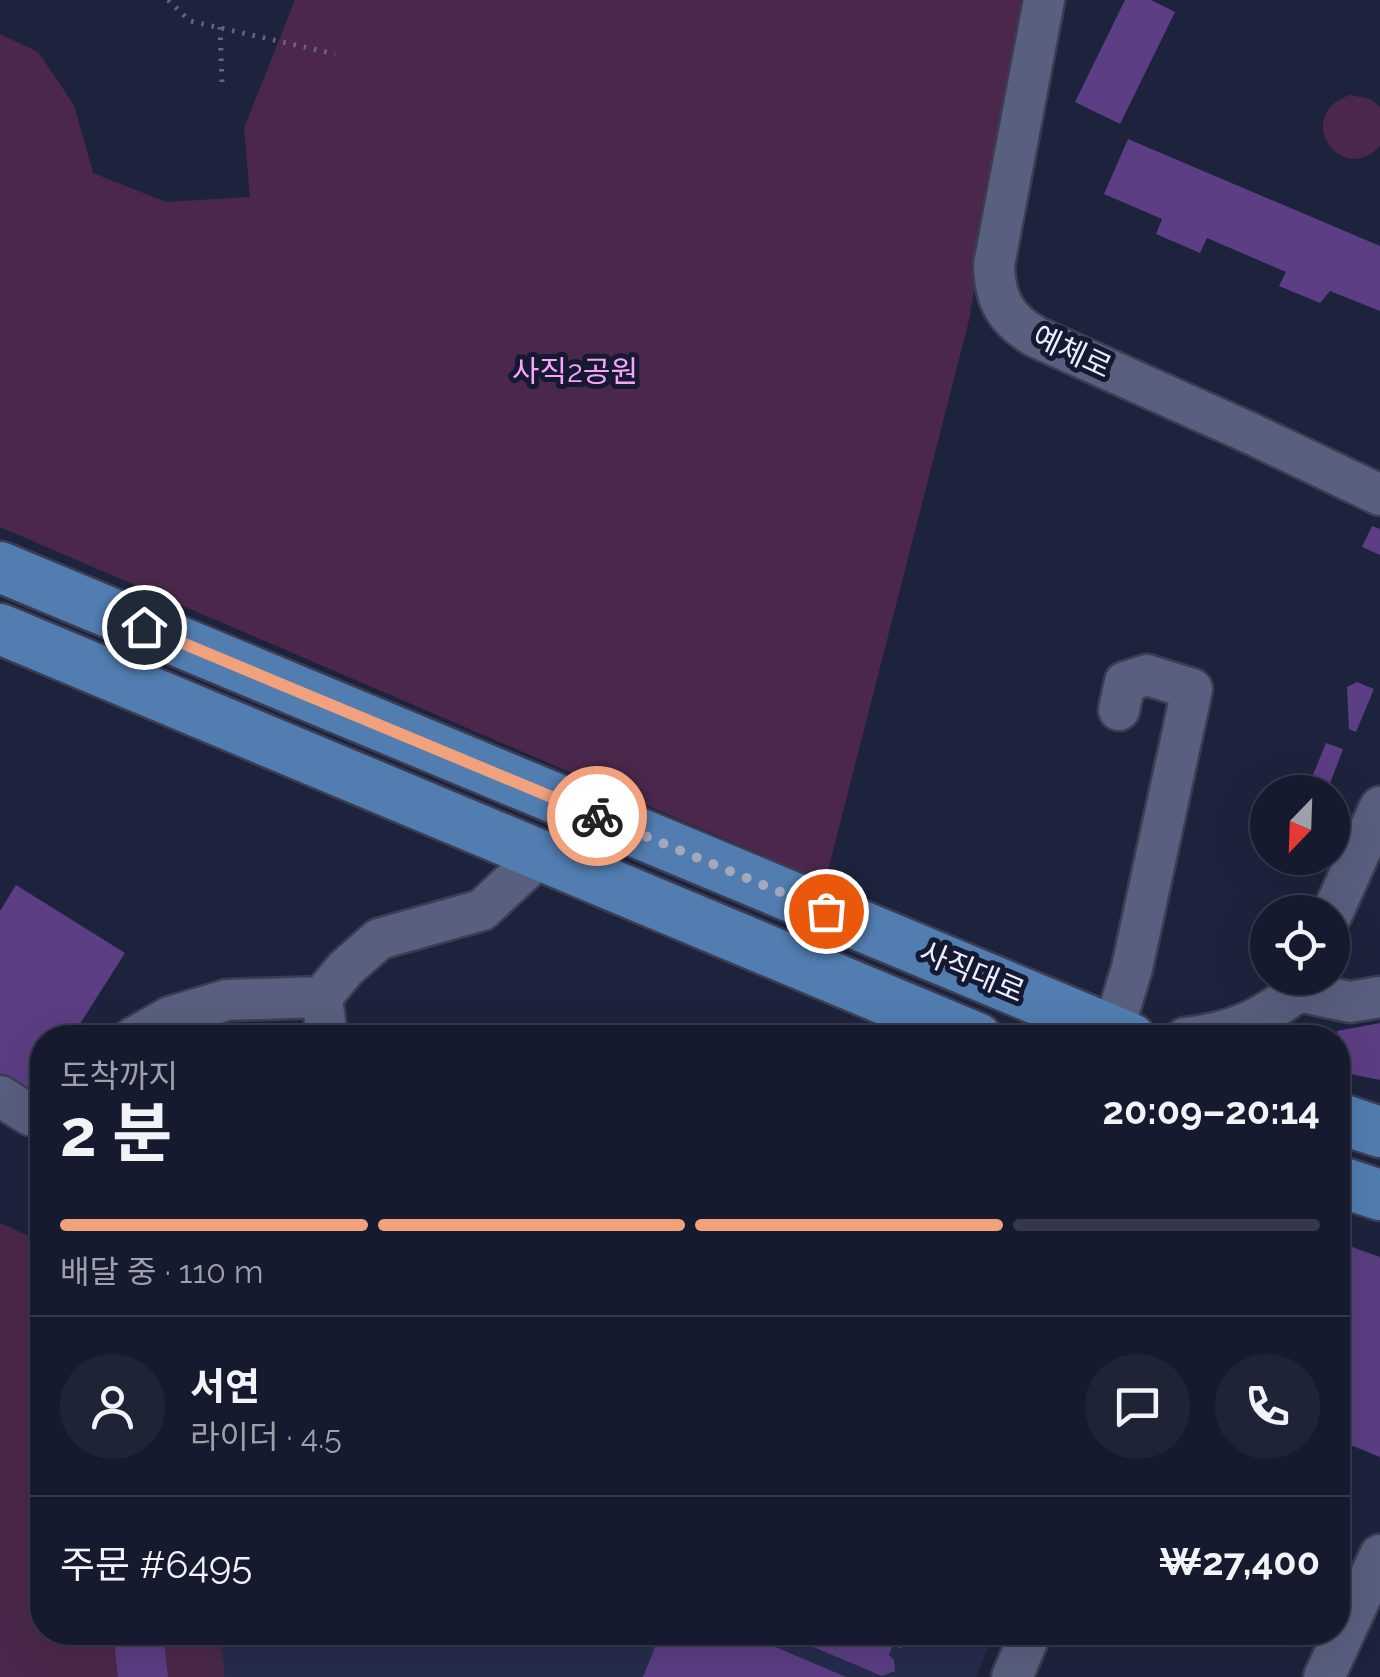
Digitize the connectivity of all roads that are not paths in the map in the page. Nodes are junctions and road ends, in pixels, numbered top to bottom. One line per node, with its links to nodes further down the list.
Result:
1 (1044, 0): 2 (street, 예체로)
2 (1380, 496)
3 (0, 567): 17 (main road, 사직대로)
4 (0, 629): 7 (main road, 사직대로)
5 (1119, 710): 18 (street, 사직대로)
6 (1380, 808): 8 (street)
7 (540, 855): 12 (street); 14 (main road, 사직대로)
8 (1341, 895)
9 (1289, 995): 19 (street)
10 (1297, 995): 20 (street)
11 (1331, 995): 13 (street)
12 (322, 996): 15 (street); 16 (street)
13 (1380, 997)
14 (899, 1023)
15 (156, 1025)
16 (325, 1025)
17 (1100, 1025)
18 (1123, 1025)
19 (1246, 1025)
20 (1284, 1025)
21 (0, 1096): 22 (street)
22 (30, 1115)
23 (1350, 1122): 24 (main road)
24 (1380, 1132)
25 (1350, 1185): 26 (main road)
26 (1380, 1196)
27 (1380, 1555): 28 (street)
28 (1350, 1620)
29 (1339, 1645): 30 (street)
30 (1324, 1677)

